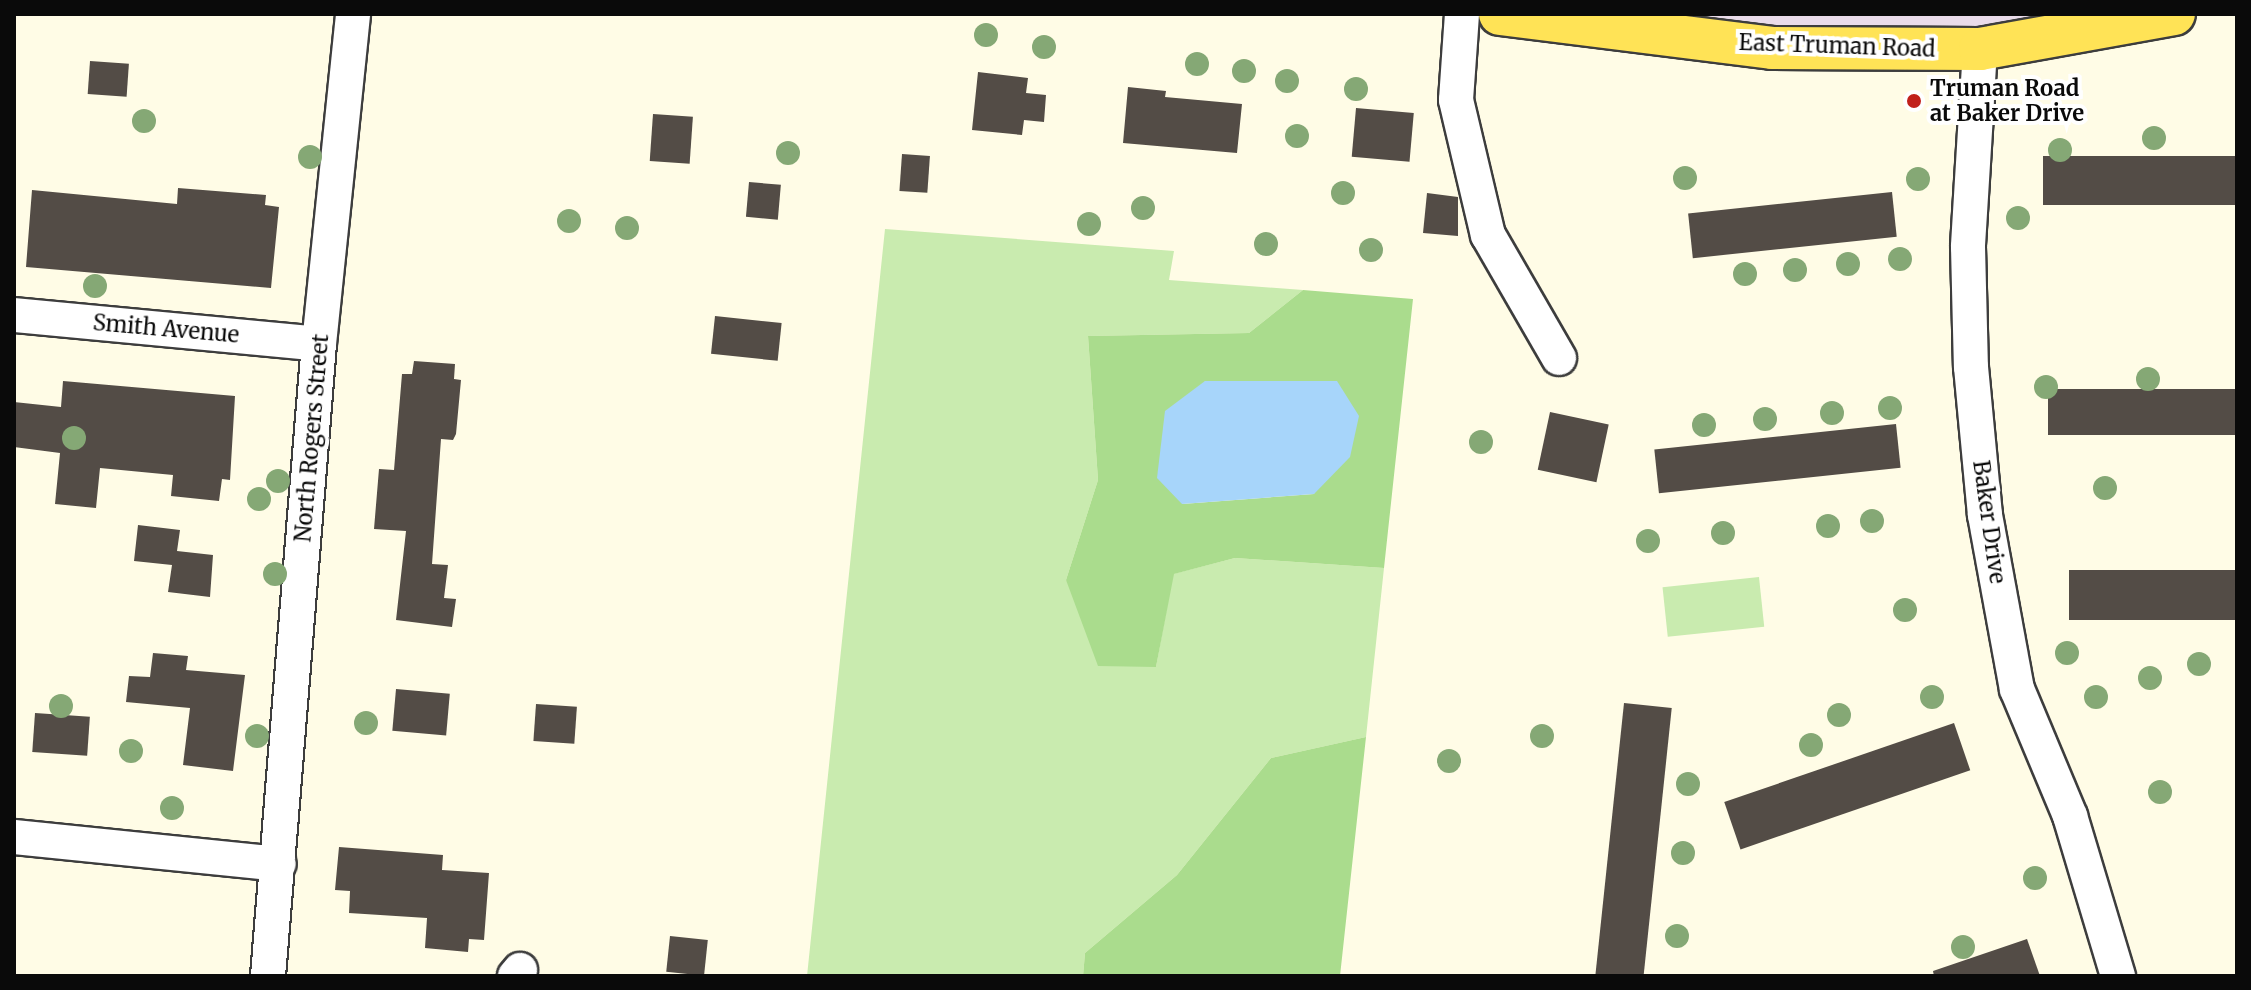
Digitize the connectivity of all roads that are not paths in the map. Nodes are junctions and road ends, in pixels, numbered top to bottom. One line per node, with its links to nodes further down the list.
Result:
1 (353, 14): 7 (street, North Rogers Street)
2 (1462, 14): 8 (street)
3 (1500, 14): 5 (main road, East Truman Road)
4 (2174, 14): 5 (main road, East Truman Road)
5 (1980, 49): 12 (street, Baker Drive)
6 (14, 315): 7 (street, Smith Avenue)
7 (319, 344): 10 (street, North Rogers Street)
8 (1559, 358)
9 (14, 837): 10 (street)
10 (279, 864): 11 (street, North Rogers Street)
11 (268, 976)
12 (2118, 976)

